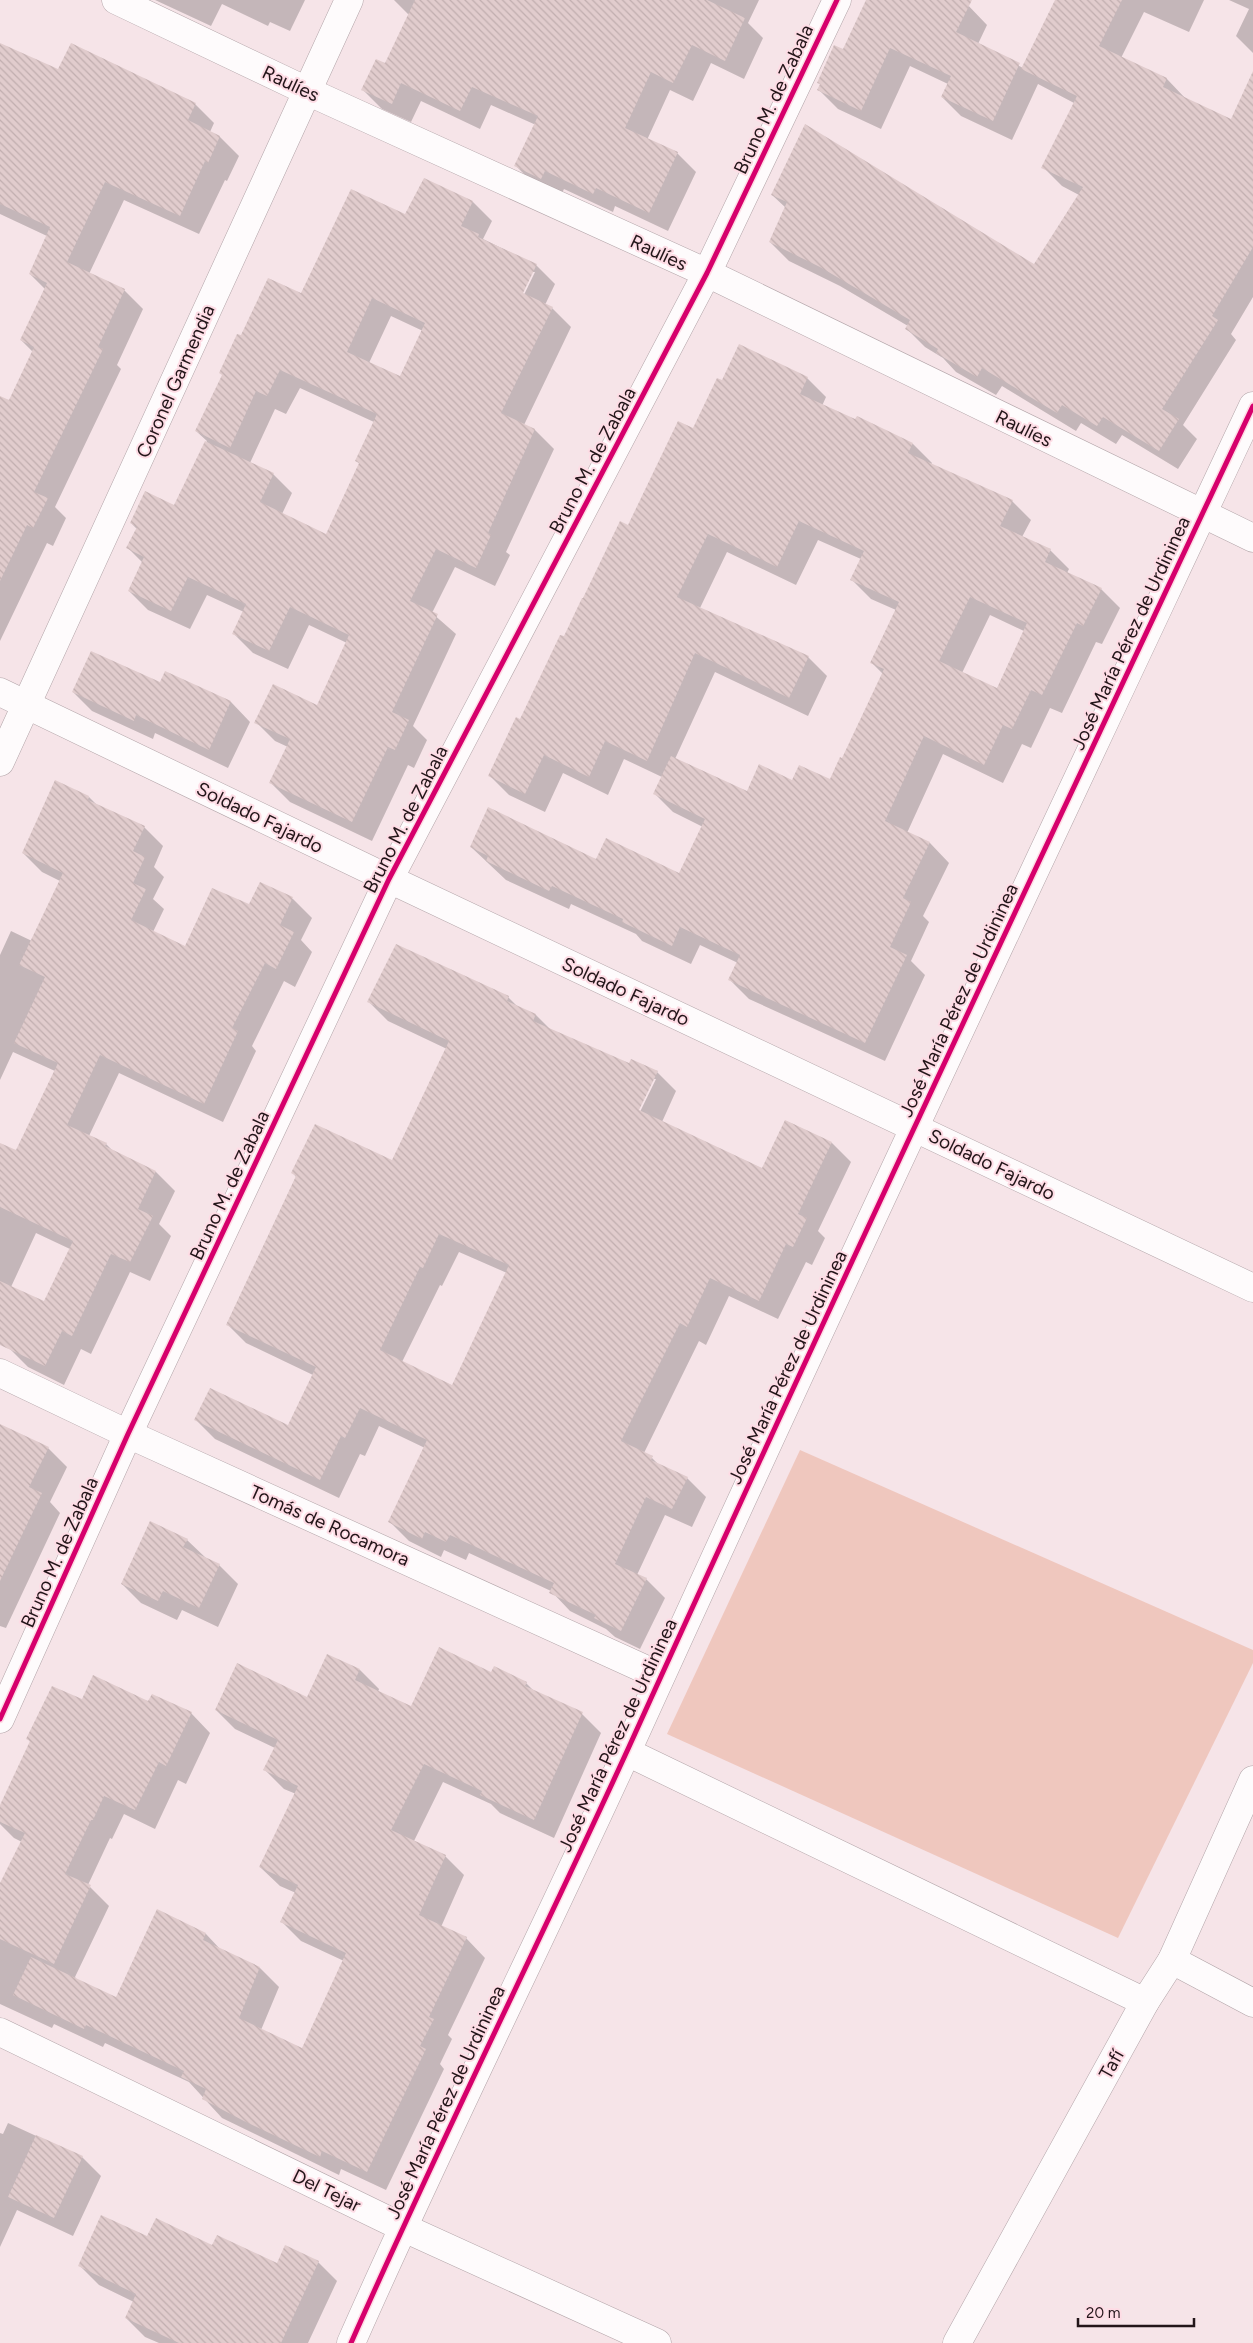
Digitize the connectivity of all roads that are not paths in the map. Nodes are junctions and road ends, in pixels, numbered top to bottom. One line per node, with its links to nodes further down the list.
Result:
1 (116, 0): 4 (street, Raulíes)
2 (349, 0): 4 (street, Coronel Garmendia)
3 (837, 0): 5 (street, Bruno M. de Zabala)
4 (307, 91): 5 (street, Raulíes); 10 (street, Coronel Garmendia)
5 (707, 273): 7 (street, Raulíes); 12 (street, Bruno M. de Zabala)
6 (1253, 406): 7 (street, José María Pérez de Urdininea)
7 (1202, 514): 8 (street, Raulíes); 13 (street, José María Pérez de Urdininea)
8 (1253, 538)
9 (0, 692): 10 (street, Soldado Fajardo)
10 (28, 705): 11 (street, Coronel Garmendia); 12 (street, Soldado Fajardo)
11 (0, 762)
12 (390, 880): 13 (street, Soldado Fajardo); 16 (street, Bruno M. de Zabala)
13 (915, 1126): 14 (street, Soldado Fajardo); 17 (street, José María Pérez de Urdininea)
14 (1253, 1288)
15 (0, 1372): 16 (street, Tomás de Rocamora)
16 (128, 1434): 17 (street, Tomás de Rocamora); 18 (street, Bruno M. de Zabala)
17 (660, 1676): 19 (street, José María Pérez de Urdininea)
18 (0, 1719)
19 (626, 1752): 22 (street); 25 (street, José María Pérez de Urdininea)
20 (1253, 1780): 21 (street, Tafí)
21 (1172, 1960): 22 (street, Tafí); 23 (street)
22 (1145, 2002): 28 (street, Tafí)
23 (1253, 2003)
24 (0, 2032): 25 (street, Del Tejar)
25 (402, 2227): 26 (street, José María Pérez de Urdininea); 27 (street, Del Tejar)
26 (351, 2343)
27 (657, 2343)
28 (958, 2343)

